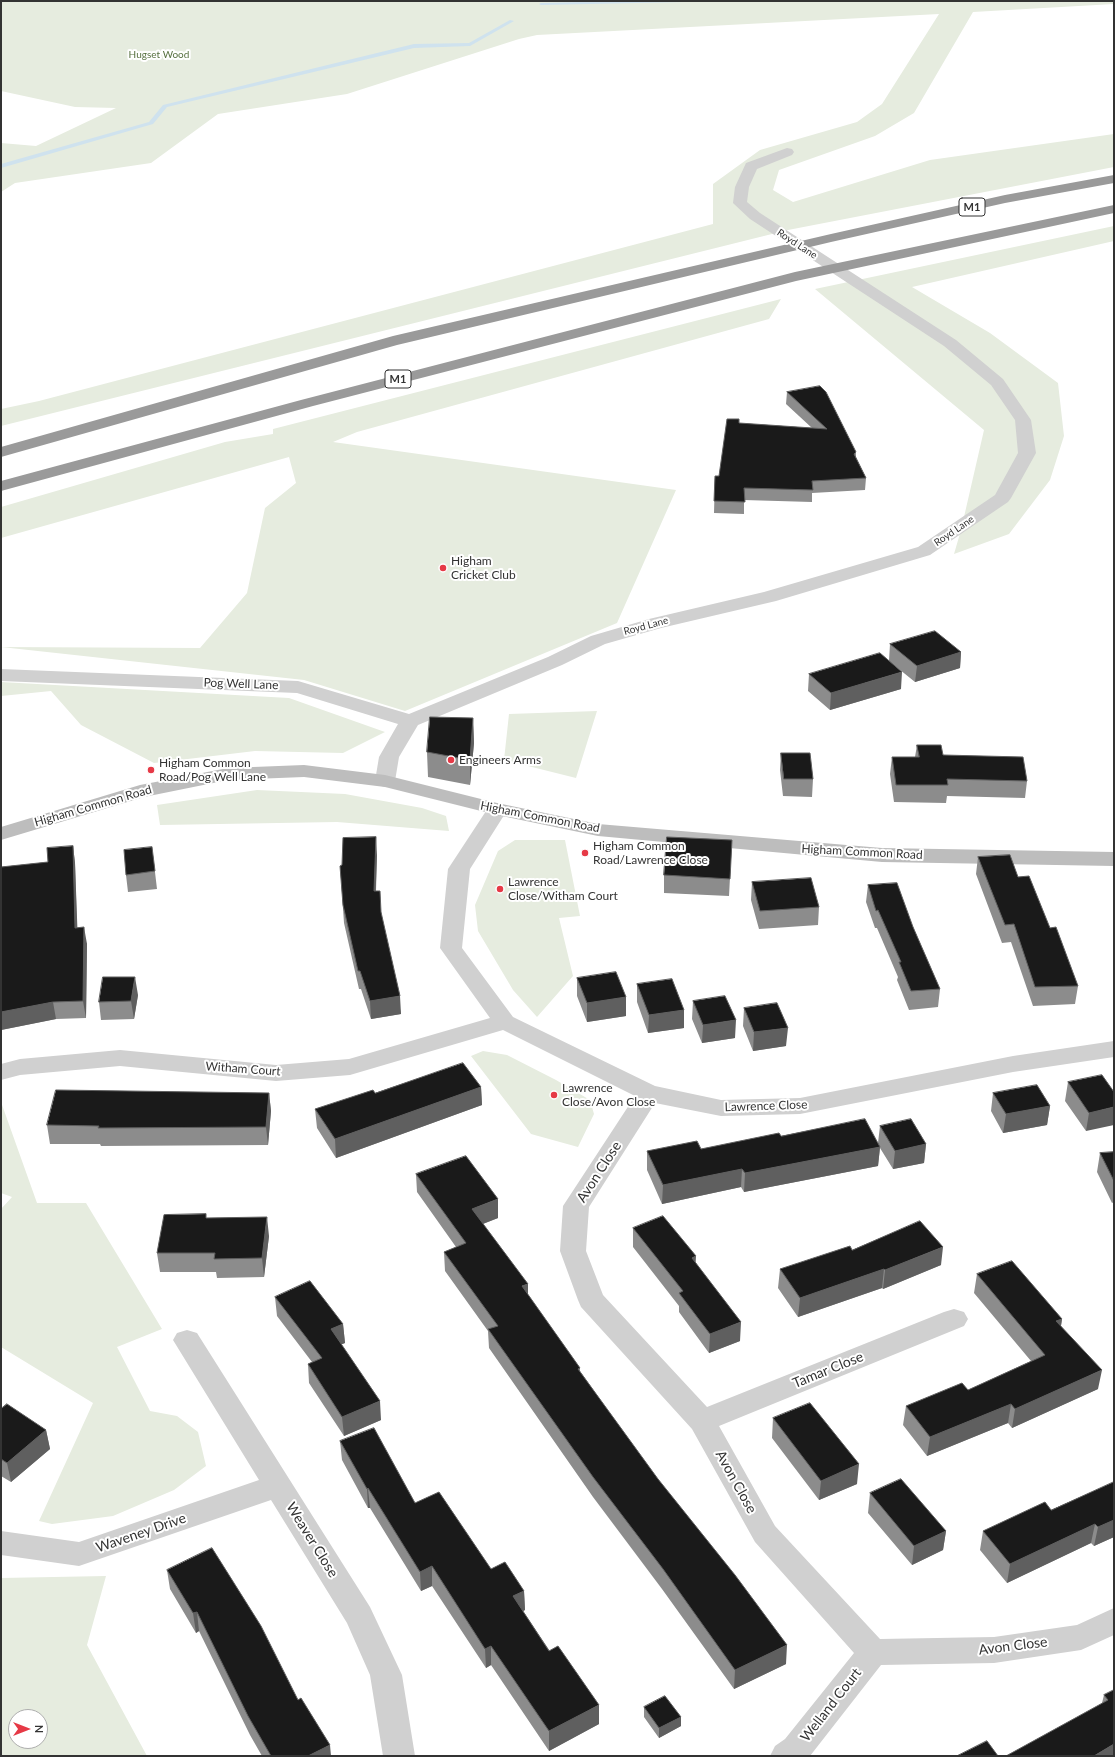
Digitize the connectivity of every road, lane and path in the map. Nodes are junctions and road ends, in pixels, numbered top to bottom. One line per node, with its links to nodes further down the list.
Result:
1 (787, 152): 7 (street, Royd Lane)
2 (1114, 179): 4 (highway, M1)
3 (1114, 210): 5 (highway, M1)
4 (1, 452)
5 (1, 486)
6 (1, 674): 7 (street, Pog Well Lane)
7 (410, 721): 8 (street)
8 (385, 781): 9 (street, Higham Common Road); 10 (street, Higham Common Road)
9 (497, 810): 11 (street, Higham Common Road); 12 (street, Lawrence Close)
10 (1, 834)
11 (1114, 859)
12 (505, 1022): 14 (street, Witham Court); 15 (street, Lawrence Close)
13 (1114, 1049): 15 (street, Lawrence Close)
14 (1, 1072)
15 (649, 1093): 18 (street, Avon Close)
16 (954, 1319): 18 (street, Tamar Close)
17 (187, 1340): 19 (street, Weaver Close)
18 (702, 1421): 22 (street, Avon Close)
19 (277, 1486): 20 (street, Waveney Drive); 23 (street, Weaver Close)
20 (1, 1543)
21 (1114, 1621): 22 (street, Avon Close)
22 (873, 1652): 24 (street, Welland Court)
23 (399, 1756)
24 (786, 1756)

